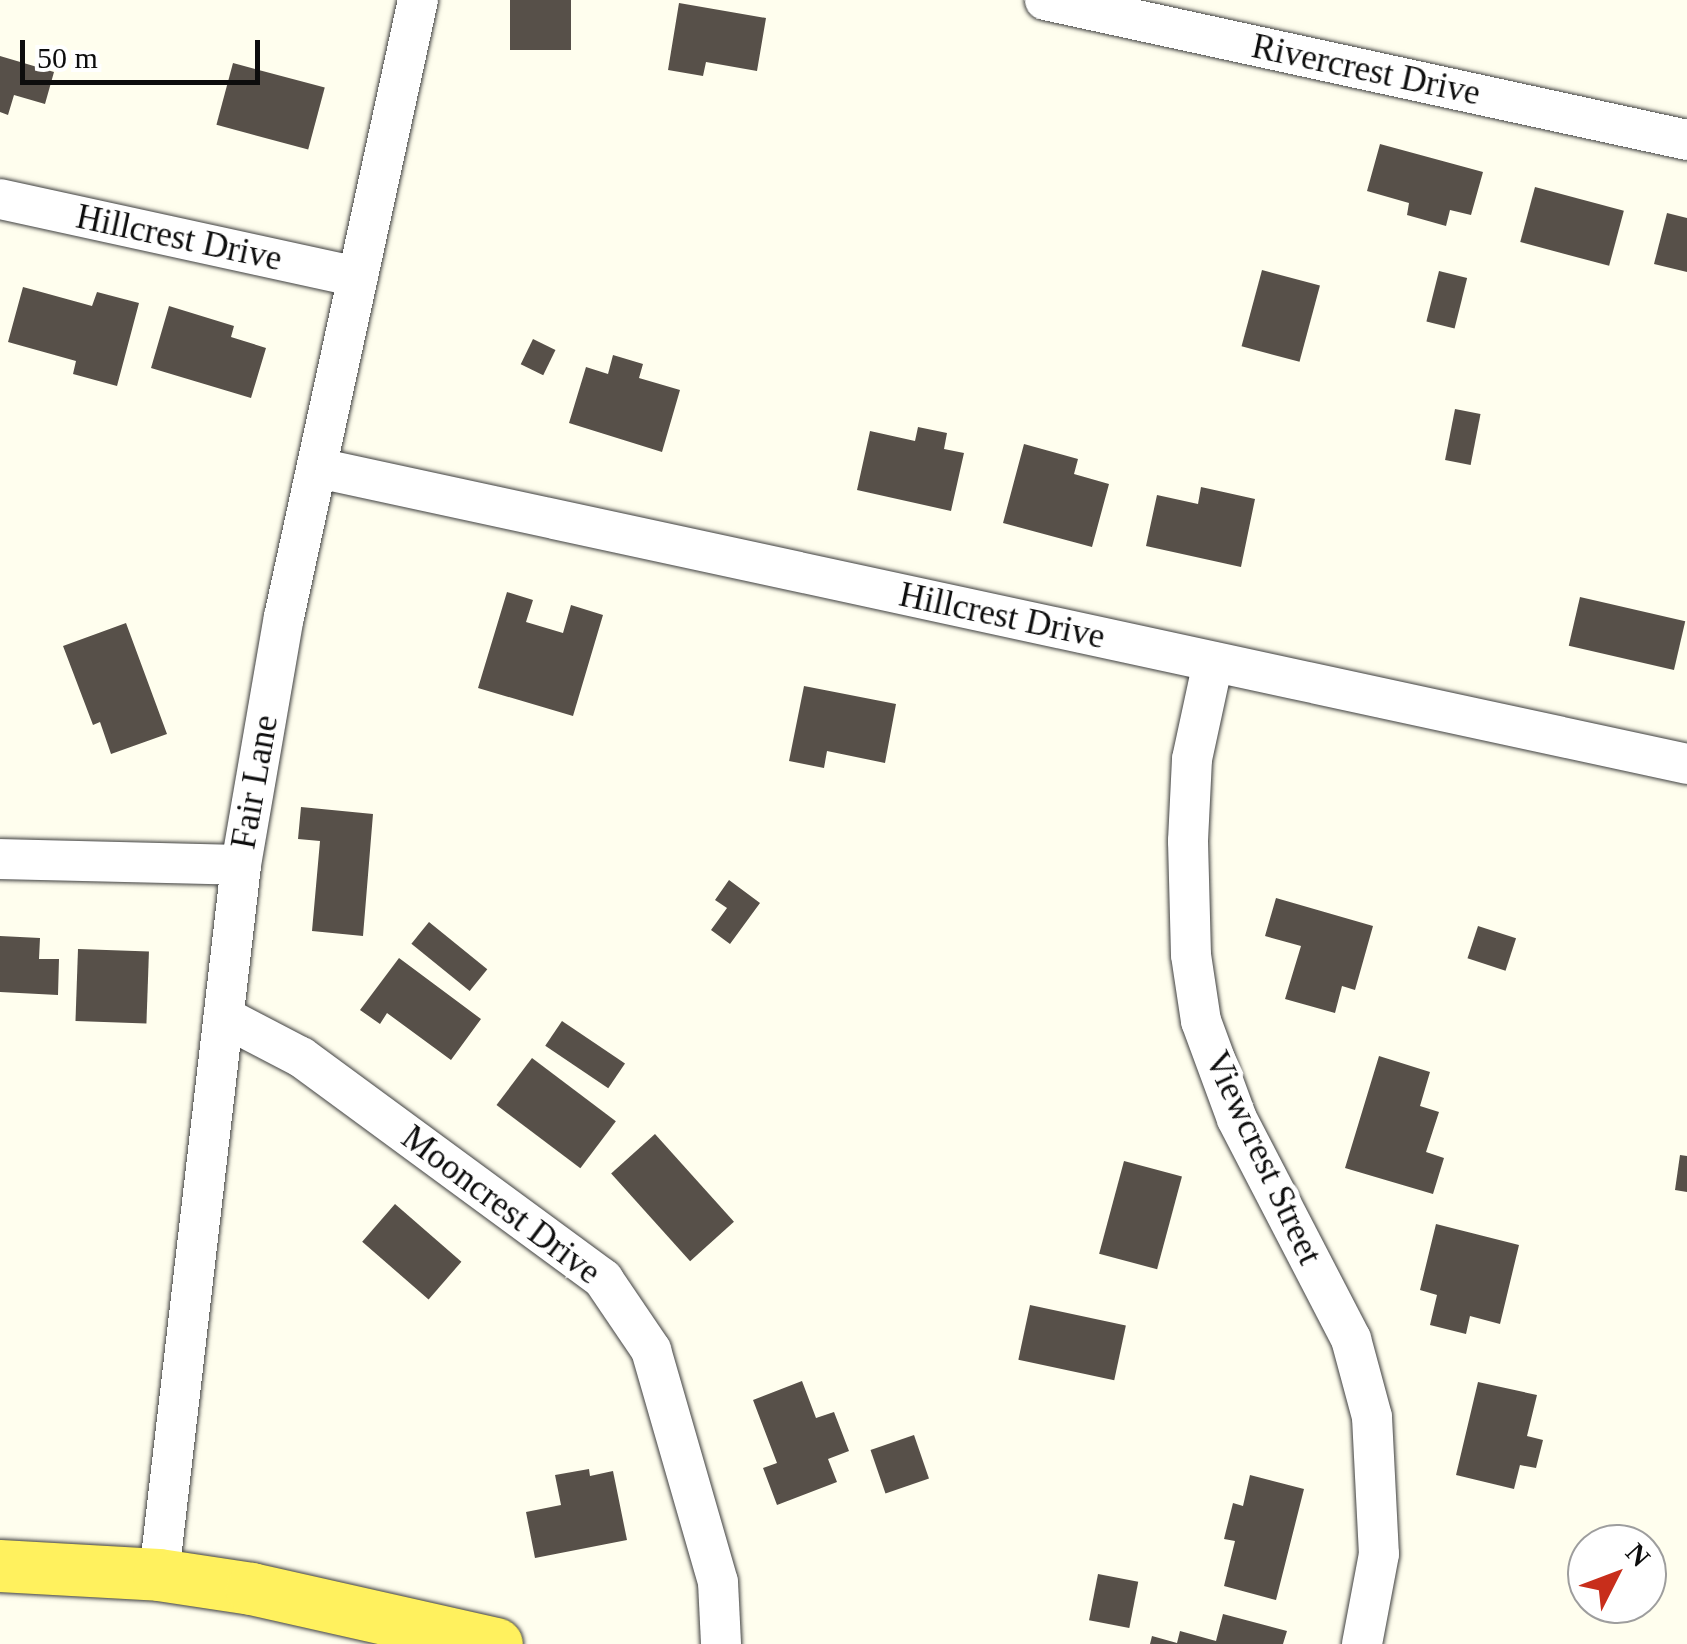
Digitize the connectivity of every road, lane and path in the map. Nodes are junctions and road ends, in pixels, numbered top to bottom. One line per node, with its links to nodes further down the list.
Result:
1 (418, 0): 5 (street, Fair Lane)
2 (1044, 0): 3 (street, Rivercrest Drive)
3 (1687, 140)
4 (0, 200): 5 (street, Hillcrest Drive)
5 (358, 277): 6 (street, Fair Lane)
6 (318, 468): 7 (street, Hillcrest Drive); 10 (street, Fair Lane)
7 (1213, 662): 8 (street, Hillcrest Drive); 16 (street, Viewcrest Street)
8 (1687, 764)
9 (0, 858): 10 (street)
10 (241, 865): 11 (street, Fair Lane)
11 (224, 1018): 13 (street, Fair Lane); 15 (street, Mooncrest Drive)
12 (0, 1566): 13 (main road)
13 (159, 1575): 14 (main road)
14 (497, 1644)
15 (721, 1644)
16 (1362, 1644)

